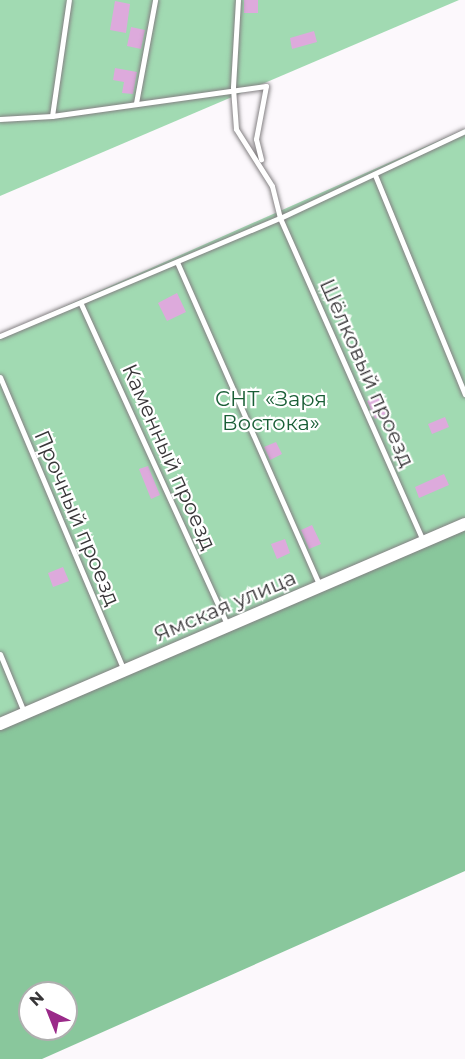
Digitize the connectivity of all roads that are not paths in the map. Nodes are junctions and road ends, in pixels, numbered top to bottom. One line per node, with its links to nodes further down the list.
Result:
1 (69, 0): 6 (lane)
2 (154, 0): 5 (lane)
3 (238, 0): 4 (lane)
4 (233, 88): 5 (lane); 9 (lane); 9 (lane)
5 (136, 103): 6 (lane)
6 (52, 116): 7 (lane)
7 (0, 118)
8 (465, 131): 10 (lane)
9 (262, 164): 11 (lane, Шёлковый проезд)
10 (375, 175): 11 (lane); 16 (lane)
11 (280, 218): 12 (lane); 18 (lane, Шёлковый проезд)
12 (177, 262): 13 (lane); 19 (lane)
13 (81, 304): 14 (lane); 20 (lane, Каменный проезд)
14 (0, 336)
15 (0, 377): 22 (lane, Прочный проезд)
16 (465, 394)
17 (465, 524): 18 (street, Ямская улица)
18 (424, 542): 19 (street, Ямская улица)
19 (320, 586): 20 (street, Ямская улица)
20 (227, 624): 22 (street, Ямская улица)
21 (0, 654): 23 (lane)
22 (124, 671): 23 (street, Ямская улица)
23 (25, 714): 24 (street, Ямская улица)
24 (0, 724)

